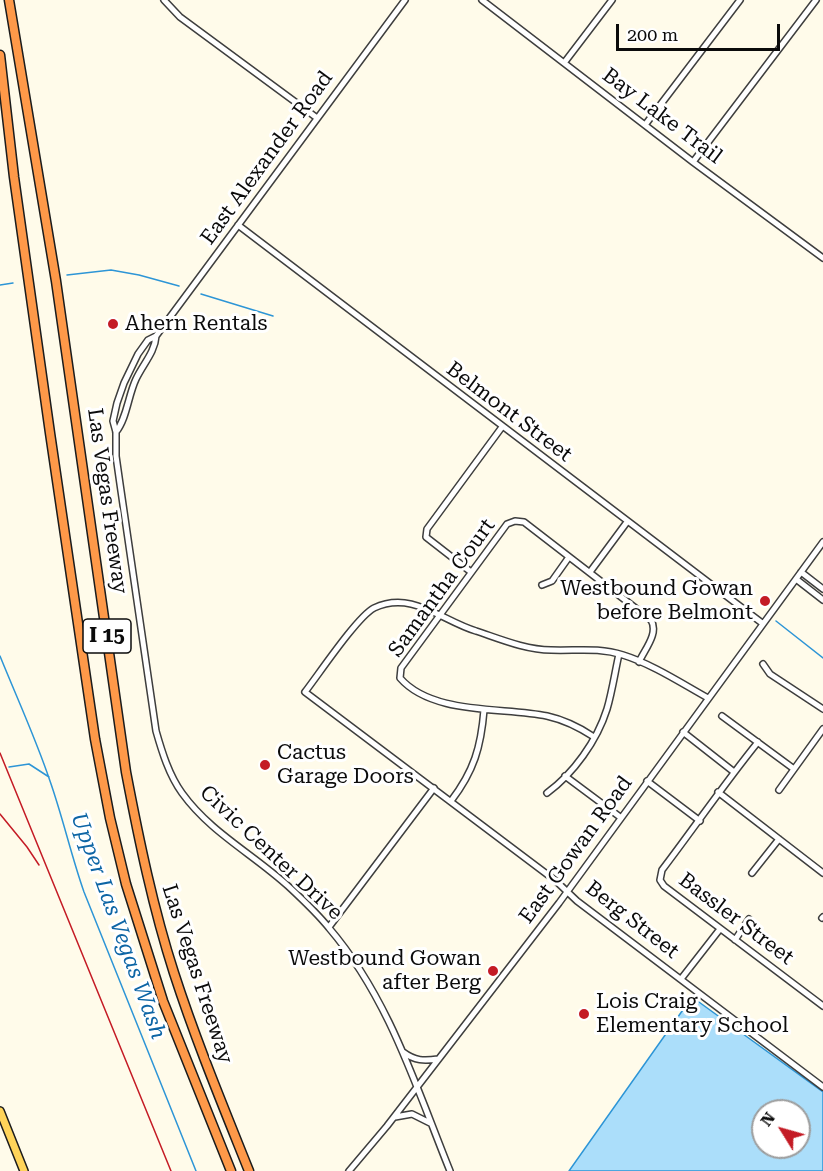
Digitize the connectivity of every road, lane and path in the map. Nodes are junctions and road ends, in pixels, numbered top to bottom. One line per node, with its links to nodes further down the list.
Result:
1 (9, 0): 73 (highway, Las Vegas Freeway / I 15)
2 (164, 0): 11 (street)
3 (405, 0): 11 (street, East Alexander Road)
4 (483, 0): 9 (street, Bay Lake Trail)
5 (612, 0): 9 (street)
6 (740, 0): 12 (street)
7 (816, 0): 13 (street)
8 (0, 55): 14 (highway, Las Vegas Freeway / I 15)
9 (564, 63): 12 (street, Bay Lake Trail)
10 (0, 99): 14 (highway)
11 (316, 118): 15 (street, East Alexander Road)
12 (645, 124): 13 (street, Bay Lake Trail)
13 (693, 162): 16 (street, Bay Lake Trail)
14 (14, 177): 72 (highway, Las Vegas Freeway / I 15)
15 (238, 225): 17 (street, East Alexander Road); 18 (street, Belmont Street)
16 (823, 258)
17 (156, 336): 19 (street, East Alexander Road); 19 (street, East Alexander Road)
18 (502, 427): 20 (street, Belmont Street); 23 (street)
19 (116, 432): 59 (street, Civic Center Drive)
20 (627, 522): 24 (street); 31 (street, Belmont Street)
21 (823, 543): 25 (street, East Gowan Road)
22 (569, 557): 23 (street, Samantha Court); 24 (street); 27 (street)
23 (471, 572): 30 (street, Samantha Court)
24 (590, 572): 33 (street)
25 (801, 572): 26 (street, East Gowan Road); 28 (street)
26 (796, 579): 29 (street); 31 (street, East Gowan Road)
27 (542, 585)
28 (823, 589)
29 (823, 600)
30 (440, 615): 32 (street); 37 (street, Samantha Court); 47 (street, Berg Street)
31 (762, 623): 35 (street, East Gowan Road)
32 (619, 654): 33 (street); 41 (street)
33 (639, 662): 35 (street)
34 (763, 664): 36 (street)
35 (708, 698): 40 (street, East Gowan Road)
36 (823, 708)
37 (484, 710): 41 (street); 51 (street)
38 (722, 716): 42 (street)
39 (823, 729): 43 (street)
40 (683, 732): 44 (street); 46 (street, East Gowan Road)
41 (594, 737): 45 (street)
42 (758, 742): 43 (street); 44 (street)
43 (794, 769): 48 (street)
44 (734, 772): 49 (street)
45 (565, 776): 50 (street); 52 (street)
46 (646, 781): 52 (street, East Gowan Road); 53 (street)
47 (434, 788): 51 (street, Berg Street); 59 (street)
48 (778, 790)
49 (718, 792): 53 (street); 54 (street)
50 (547, 793)
51 (451, 801): 57 (street, Berg Street)
52 (620, 817): 57 (street, East Gowan Road)
53 (700, 821): 60 (street, Bassler Street)
54 (779, 839): 55 (street); 56 (street)
55 (752, 873)
56 (823, 873)
57 (567, 891): 62 (street, Berg Street); 65 (street, East Gowan Road)
58 (749, 920): 61 (street)
59 (329, 927): 64 (street, Civic Center Drive)
60 (720, 929): 61 (street, Bassler Street); 62 (street)
61 (735, 940): 63 (street, Bassler Street)
62 (681, 979): 66 (street, Berg Street)
63 (823, 1006)
64 (401, 1050): 65 (street); 67 (street, Civic Center Drive)
65 (438, 1059): 67 (street, East Gowan Road)
66 (823, 1087)
67 (416, 1088): 69 (street, East Gowan Road); 70 (street, Civic Center Drive)
68 (0, 1111): 71 (main road)
69 (394, 1116): 70 (street); 74 (street, East Gowan Road)
70 (430, 1123): 75 (street, Civic Center Drive)
71 (24, 1171)
72 (231, 1171)
73 (249, 1171)
74 (349, 1171)
75 (450, 1171)

